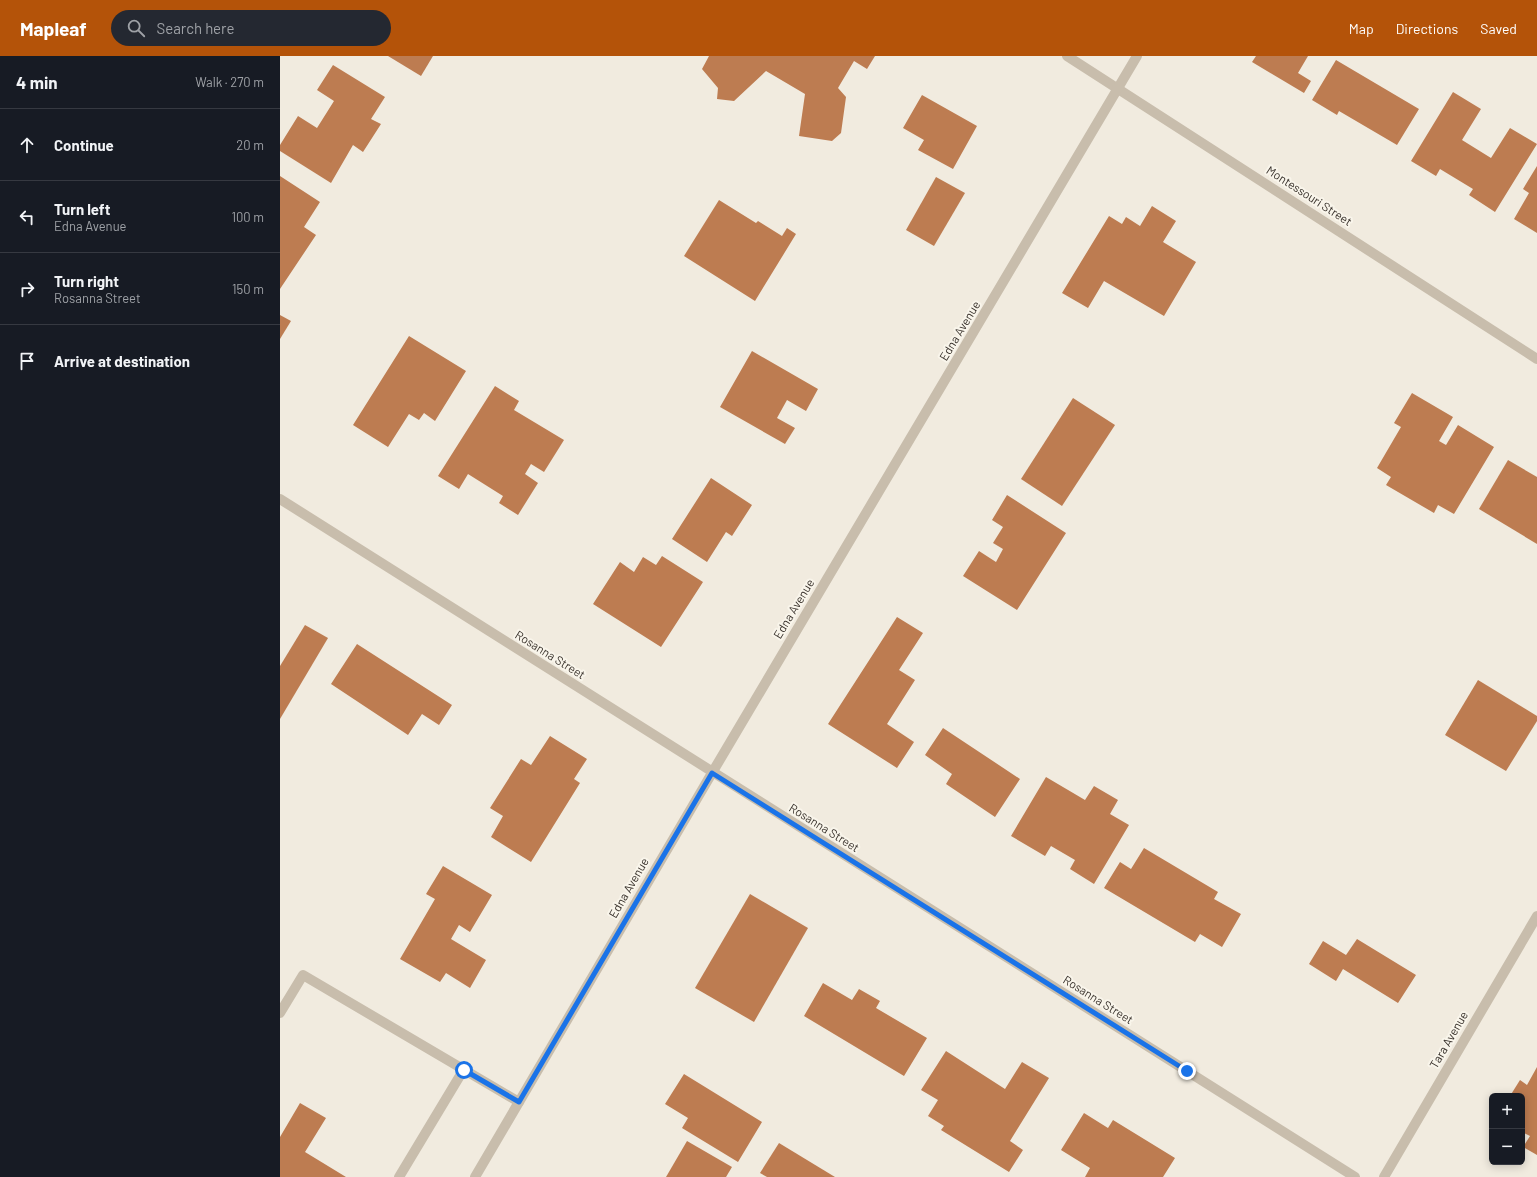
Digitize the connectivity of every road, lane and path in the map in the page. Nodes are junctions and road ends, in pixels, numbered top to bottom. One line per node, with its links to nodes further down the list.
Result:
1 (1067, 56): 3 (street, Montessouri Street)
2 (1137, 56): 3 (street, Edna Avenue)
3 (1119, 88): 4 (street, Montessouri Street); 6 (street, Edna Avenue)
4 (1537, 359)
5 (280, 499): 6 (street, Rosanna Street)
6 (712, 773): 10 (street, Edna Avenue); 13 (street, Rosanna Street)
7 (1537, 916): 14 (street, Tara Avenue)
8 (280, 1013): 9 (street)
9 (464, 1070): 10 (street); 11 (street)
10 (519, 1102): 12 (street, Edna Avenue)
11 (399, 1177)
12 (475, 1177)
13 (1355, 1177)
14 (1384, 1177)

